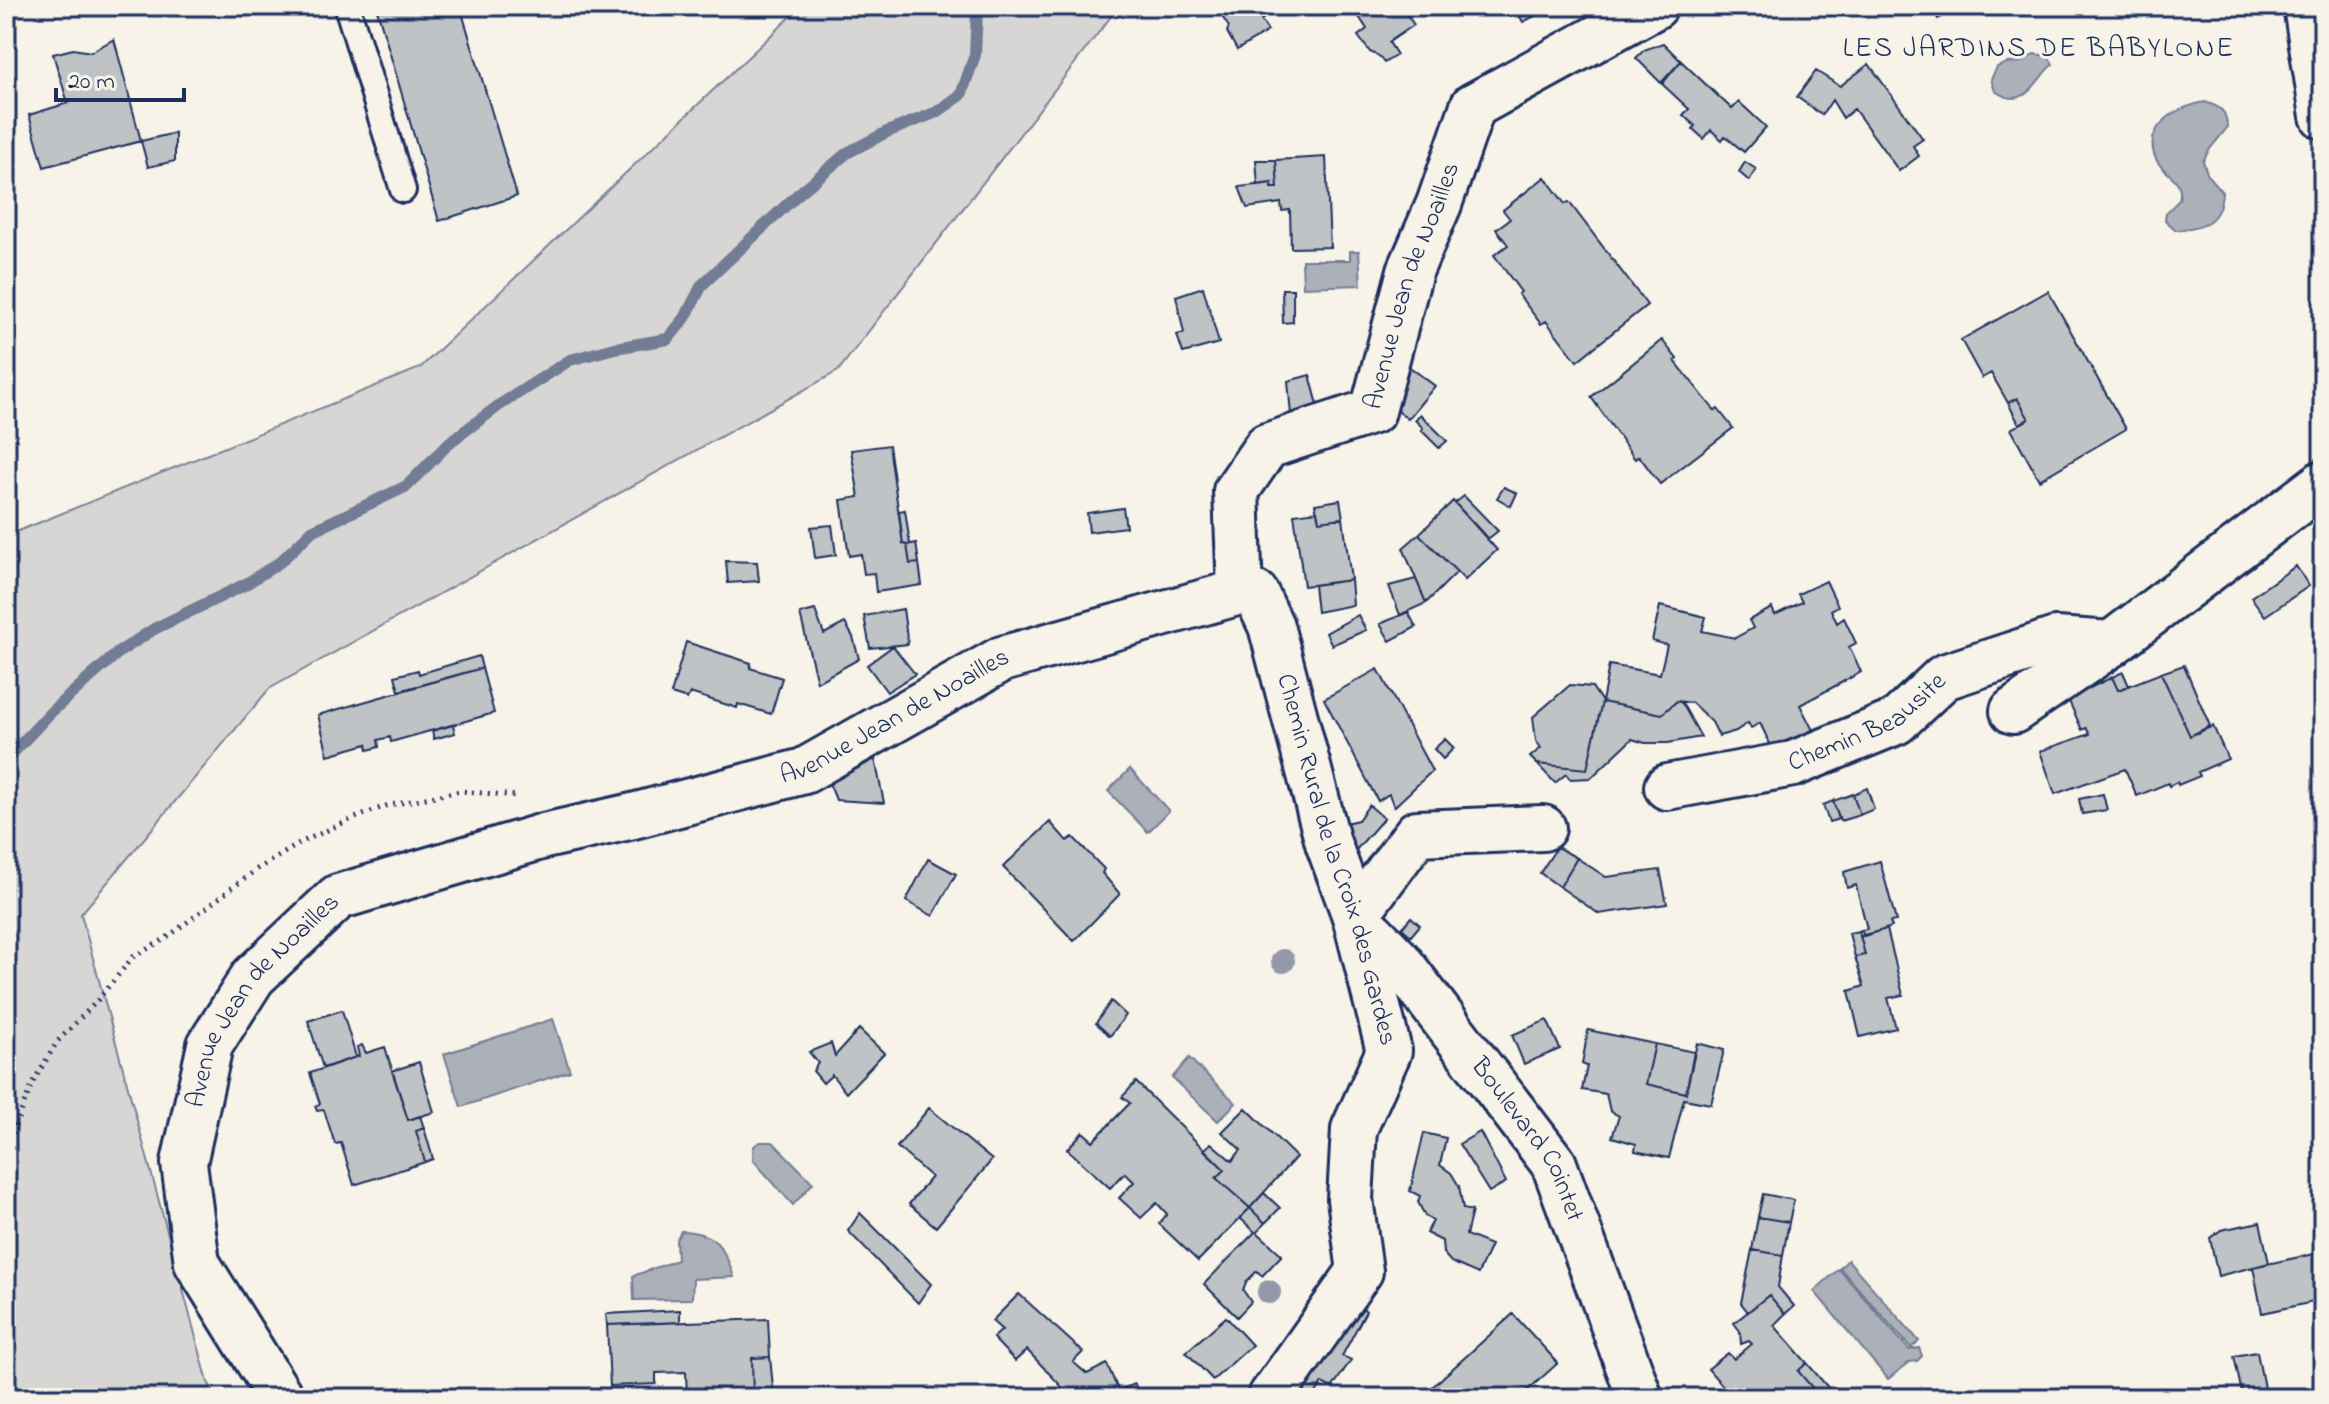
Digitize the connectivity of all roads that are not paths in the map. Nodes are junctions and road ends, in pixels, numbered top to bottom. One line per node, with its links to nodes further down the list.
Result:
1 (347, 6): 5 (lane)
2 (1655, 6): 7 (street, Avenue Jean de Noailles)
3 (2306, 6): 4 (street)
4 (2323, 116)
5 (403, 190)
6 (2323, 483): 8 (street)
7 (1240, 592): 12 (street, Chemin Rural de la Croix des Gardes); 13 (street, Avenue Jean de Noailles)
8 (2111, 644): 9 (street); 10 (street, Chemin Beausite)
9 (2013, 711)
10 (1667, 787)
11 (1543, 828): 12 (street)
12 (1355, 916): 14 (street, Chemin Rural de la Croix des Gardes); 15 (street, Boulevard Cointet)
13 (281, 1398)
14 (1270, 1398)
15 (1640, 1398)

